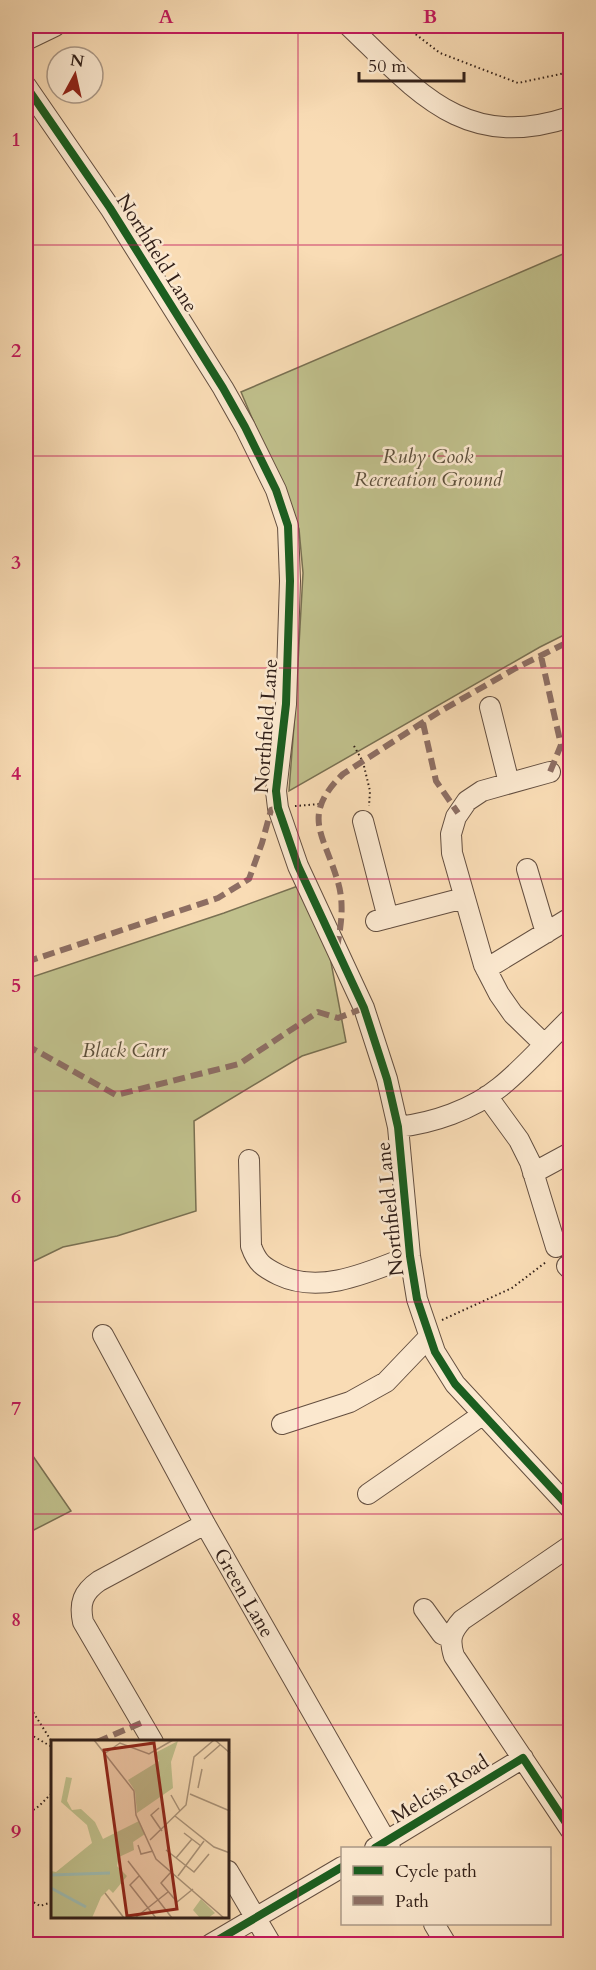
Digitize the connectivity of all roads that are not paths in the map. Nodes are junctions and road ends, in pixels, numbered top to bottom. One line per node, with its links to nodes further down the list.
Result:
1 (55, 26): 3 (street)
2 (349, 26): 5 (street)
3 (26, 40)
4 (26, 86): 18 (street, Northfield Lane)
5 (570, 117)
6 (490, 707): 8 (street)
7 (550, 772): 8 (street)
8 (509, 783): 11 (street)
9 (363, 821): 11 (street)
10 (527, 869): 13 (street)
11 (464, 898): 14 (street)
12 (570, 918): 13 (street)
13 (546, 933): 14 (street)
14 (486, 969): 16 (street)
15 (570, 1018): 16 (street)
16 (544, 1044): 17 (street)
17 (487, 1096): 18 (street); 21 (street)
18 (398, 1127): 23 (street, Northfield Lane)
19 (570, 1153): 21 (street)
20 (249, 1160): 23 (street)
21 (533, 1173): 22 (street)
22 (551, 1255)
23 (410, 1256): 24 (street, Northfield Lane)
24 (427, 1332): 26 (street, Northfield Lane); 27 (street)
25 (103, 1335): 30 (street, Green Lane)
26 (482, 1415): 28 (street); 29 (street, Northfield Lane)
27 (282, 1424)
28 (368, 1494)
29 (570, 1508)
30 (205, 1524): 34 (street); 37 (street, Green Lane)
31 (570, 1546): 33 (street)
32 (423, 1609): 33 (street)
33 (451, 1638): 35 (street)
34 (152, 1740)
35 (523, 1758): 36 (street); 37 (street, Melciss Road)
36 (570, 1829)
37 (384, 1846)
38 (341, 1869): 40 (street)
39 (230, 1874): 40 (street)
40 (256, 1918): 42 (street); 43 (street)
41 (435, 1925): 44 (street)
42 (211, 1944)
43 (271, 1944)
44 (446, 1944)

